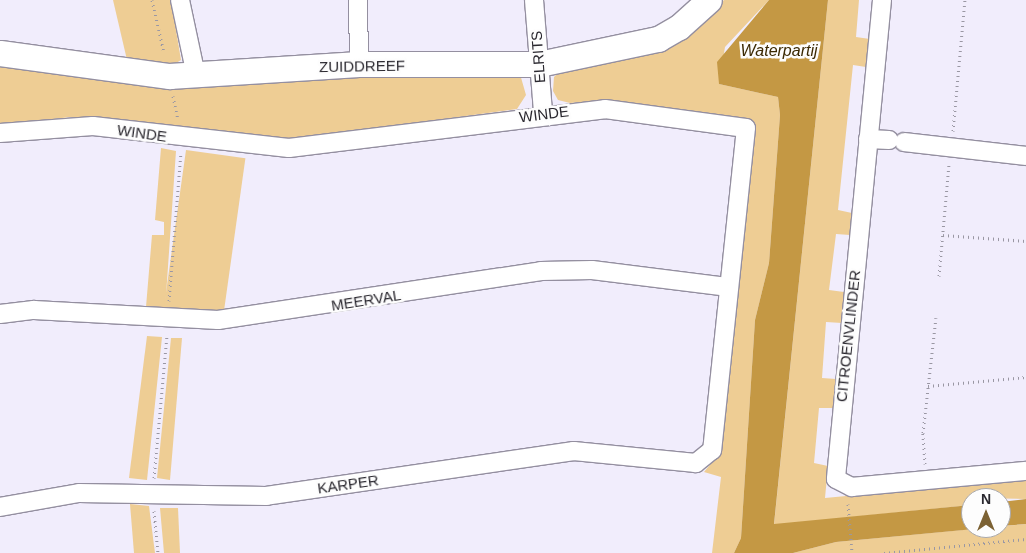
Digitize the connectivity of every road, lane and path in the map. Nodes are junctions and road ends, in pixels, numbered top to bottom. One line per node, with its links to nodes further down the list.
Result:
1 (152, 0): 11 (path)
2 (180, 0): 10 (street)
3 (358, 0): 8 (street)
4 (534, 0): 9 (street, ELRITS)
5 (709, 0): 9 (street, ZUIDDREEF)
6 (882, 0): 14 (street, CITROENVLINDER)
7 (0, 53): 11 (street, ZUIDDREEF)
8 (359, 64): 9 (street, ZUIDDREEF); 10 (street, ZUIDDREEF)
9 (539, 64): 12 (street, ELRITS)
10 (196, 75): 11 (street, ZUIDDREEF)
11 (169, 76): 15 (path)
12 (543, 113): 15 (street, WINDE); 19 (street, WINDE)
13 (0, 133): 15 (street, WINDE)
14 (868, 138): 16 (street); 27 (street, CITROENVLINDER)
15 (182, 139): 22 (path)
16 (1026, 156)
17 (943, 235): 18 (path)
18 (1026, 241)
19 (730, 287): 22 (street, MEERVAL); 25 (street, WINDE)
20 (0, 314): 22 (street, MEERVAL)
21 (936, 318): 24 (path)
22 (168, 320): 28 (path)
23 (1026, 377): 24 (path)
24 (928, 386): 26 (path)
25 (696, 463): 28 (street, KARPER)
26 (925, 465)
27 (1026, 471)
28 (152, 497): 29 (street, KARPER); 32 (path)
29 (0, 508)
30 (846, 513): 33 (path)
31 (1026, 539): 34 (path)
32 (158, 553)
33 (852, 553)
34 (884, 553)

